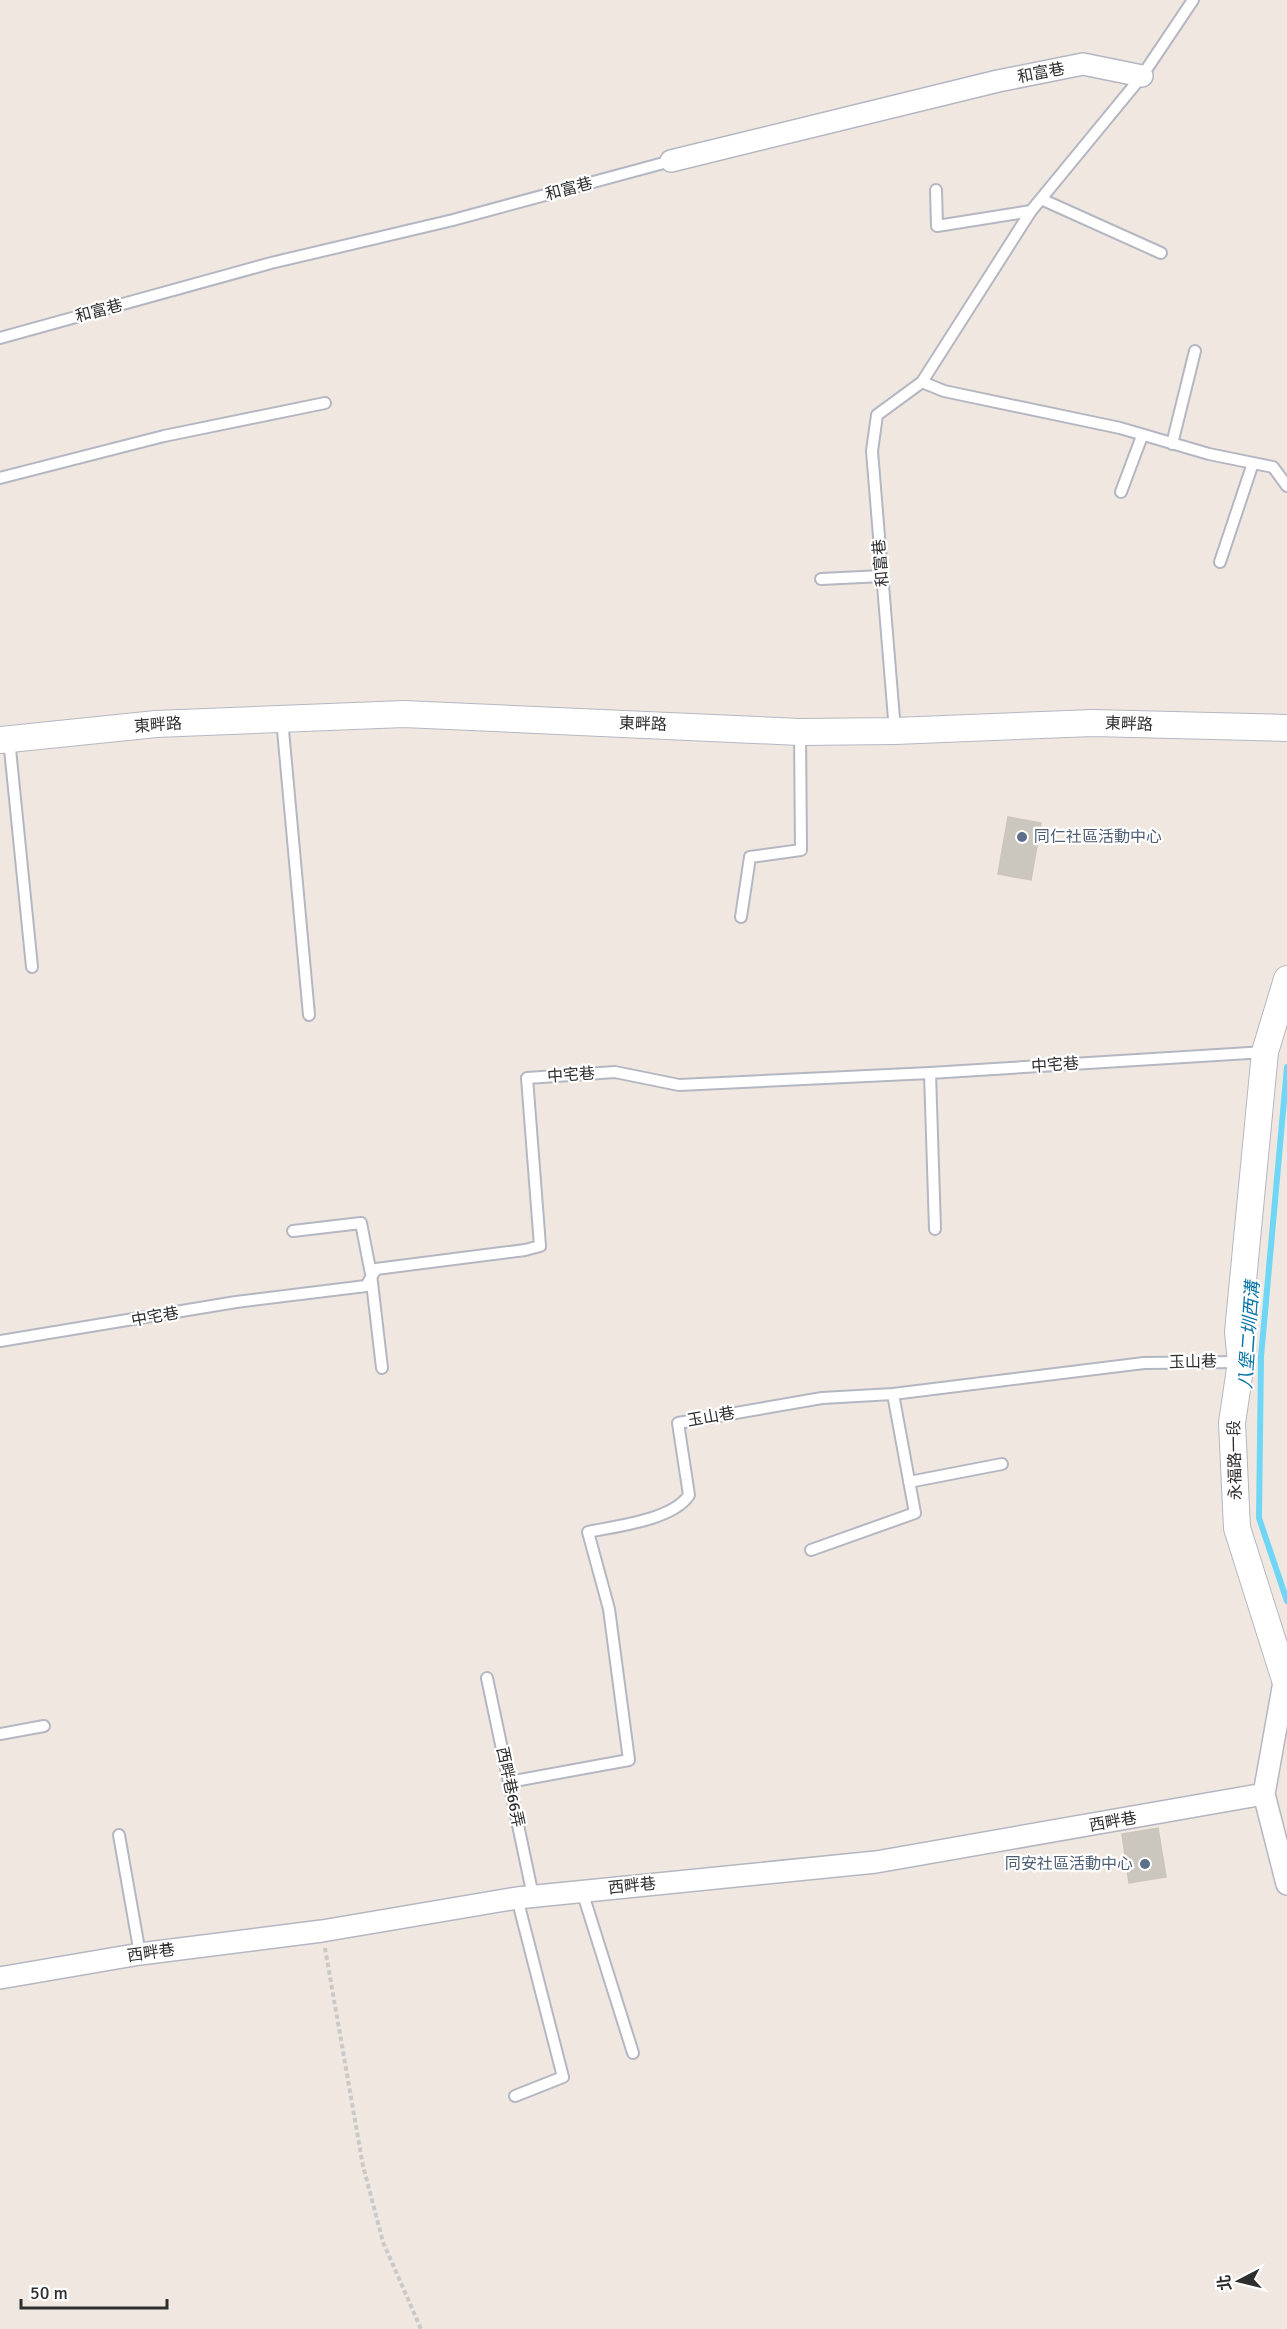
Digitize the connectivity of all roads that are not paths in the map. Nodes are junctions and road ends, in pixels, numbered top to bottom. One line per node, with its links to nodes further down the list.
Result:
1 (1193, 0): 2 (lane, 和富巷)
2 (1142, 76): 3 (street, 和富巷); 5 (lane, 和富巷)
3 (671, 161): 8 (lane, 和富巷)
4 (936, 190): 6 (lane)
5 (1041, 200): 6 (lane, 和富巷); 7 (lane)
6 (1031, 211): 10 (lane, 和富巷)
7 (1161, 253)
8 (0, 338)
9 (1195, 351): 13 (lane)
10 (922, 382): 12 (lane); 19 (lane, 和富巷)
11 (325, 403): 15 (lane)
12 (1142, 435): 13 (lane); 17 (lane)
13 (1172, 444): 14 (lane)
14 (1253, 463): 16 (lane); 18 (lane)
15 (0, 478)
16 (1287, 486)
17 (1120, 492)
18 (1220, 562)
19 (882, 576): 20 (lane); 23 (lane, 和富巷)
20 (821, 579)
21 (282, 719): 24 (street, 東畔路); 25 (street, 東畔路); 29 (lane)
22 (1287, 729): 23 (street, 東畔路)
23 (895, 731): 24 (street, 東畔路)
24 (800, 732): 26 (lane)
25 (4, 740): 27 (lane)
26 (741, 916)
27 (32, 967)
28 (1287, 979): 30 (street, 永福路一段)
29 (309, 1015)
30 (1265, 1052): 31 (lane, 中宅巷); 36 (street, 永福路一段)
31 (930, 1073): 32 (lane); 34 (lane, 中宅巷)
32 (936, 1228)
33 (293, 1231): 34 (lane)
34 (371, 1274): 35 (lane, 中宅巷); 37 (lane)
35 (0, 1341)
36 (1241, 1362): 38 (lane, 玉山巷); 43 (street, 永福路一段)
37 (382, 1368)
38 (893, 1394): 40 (lane); 46 (lane, 玉山巷)
39 (1002, 1464): 40 (lane)
40 (909, 1482): 41 (lane)
41 (811, 1550)
42 (487, 1678): 46 (lane, 西畔巷66弄)
43 (1286, 1684): 47 (street)
44 (44, 1726): 45 (lane)
45 (0, 1734)
46 (509, 1782): 51 (lane, 西畔巷66弄)
47 (1264, 1794): 49 (street); 50 (street, 西畔巷)
48 (119, 1835): 52 (lane)
49 (1287, 1884)
50 (582, 1891): 51 (street, 西畔巷); 54 (lane)
51 (525, 1897): 52 (street, 西畔巷); 55 (lane, 西畔巷66弄)
52 (140, 1954): 53 (street, 西畔巷)
53 (0, 1978)
54 (633, 2053)
55 (515, 2096)

